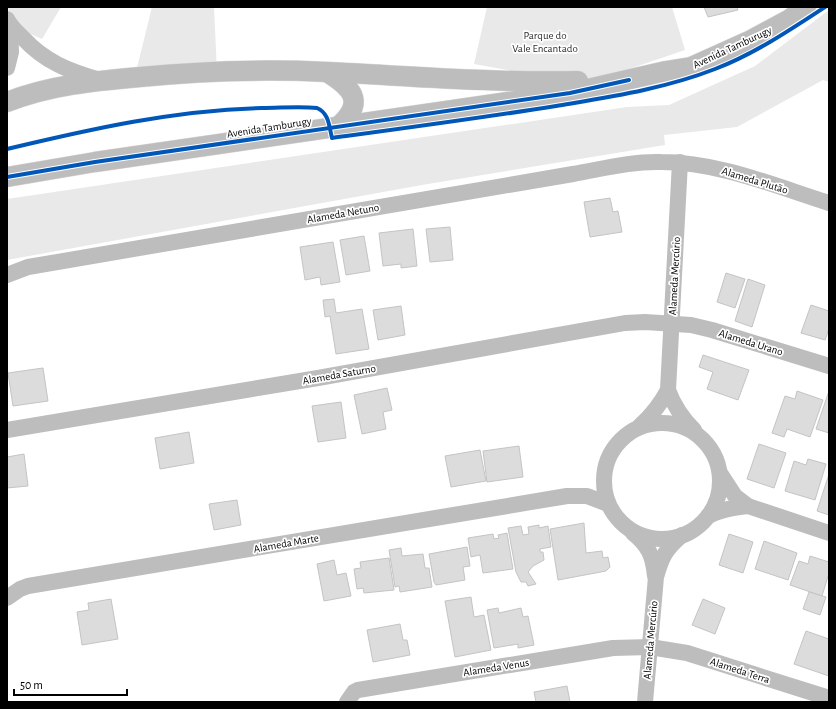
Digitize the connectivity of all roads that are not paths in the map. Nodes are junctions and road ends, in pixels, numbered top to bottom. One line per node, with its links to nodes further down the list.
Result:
1 (806, 7): 5 (main road, Avenida Tamburugy)
2 (8, 22): 3 (street); 6 (street)
3 (7, 68)
4 (326, 72): 5 (main road, Avenida Tamburugy); 6 (main road, Avenida Tamburugy); 8 (main road)
5 (629, 80): 8 (main road, Avenida Tamburugy)
6 (103, 81): 7 (main road, Avenida Tamburugy)
7 (7, 102)
8 (340, 126): 10 (main road, Avenida Tamburugy)
9 (680, 162): 11 (street, Alameda Plutão); 12 (street, Alameda Netuno); 13 (street, Alameda Mercúrio)
10 (7, 177)
11 (829, 203)
12 (7, 274)
13 (671, 324): 14 (street, Alameda Urano); 15 (street, Alameda Mercúrio); 17 (street, Alameda Saturno)
14 (829, 366)
15 (668, 390): 16 (street, Alameda Mercúrio); 18 (street, Alameda Mercúrio)
16 (640, 426): 18 (street); 19 (street)
17 (7, 430)
18 (697, 434): 20 (street)
19 (604, 472): 21 (street, Alameda Marte); 22 (street)
20 (720, 473): 23 (street); 24 (street)
21 (567, 496): 22 (street, Alameda Marte); 29 (street, Alameda Marte)
22 (608, 504): 25 (street)
23 (748, 506): 24 (street); 26 (street)
24 (708, 516): 27 (street)
25 (628, 529): 27 (street); 28 (street, Alameda Mercúrio)
26 (829, 533)
27 (682, 535): 28 (street, Alameda Mercúrio)
28 (656, 577): 30 (street, Alameda Mercúrio)
29 (7, 598)
30 (650, 647): 31 (street, Alameda Terra); 32 (street, Alameda Venus); 33 (street, Alameda Mercúrio)
31 (829, 698)
32 (347, 702)
33 (645, 702)

